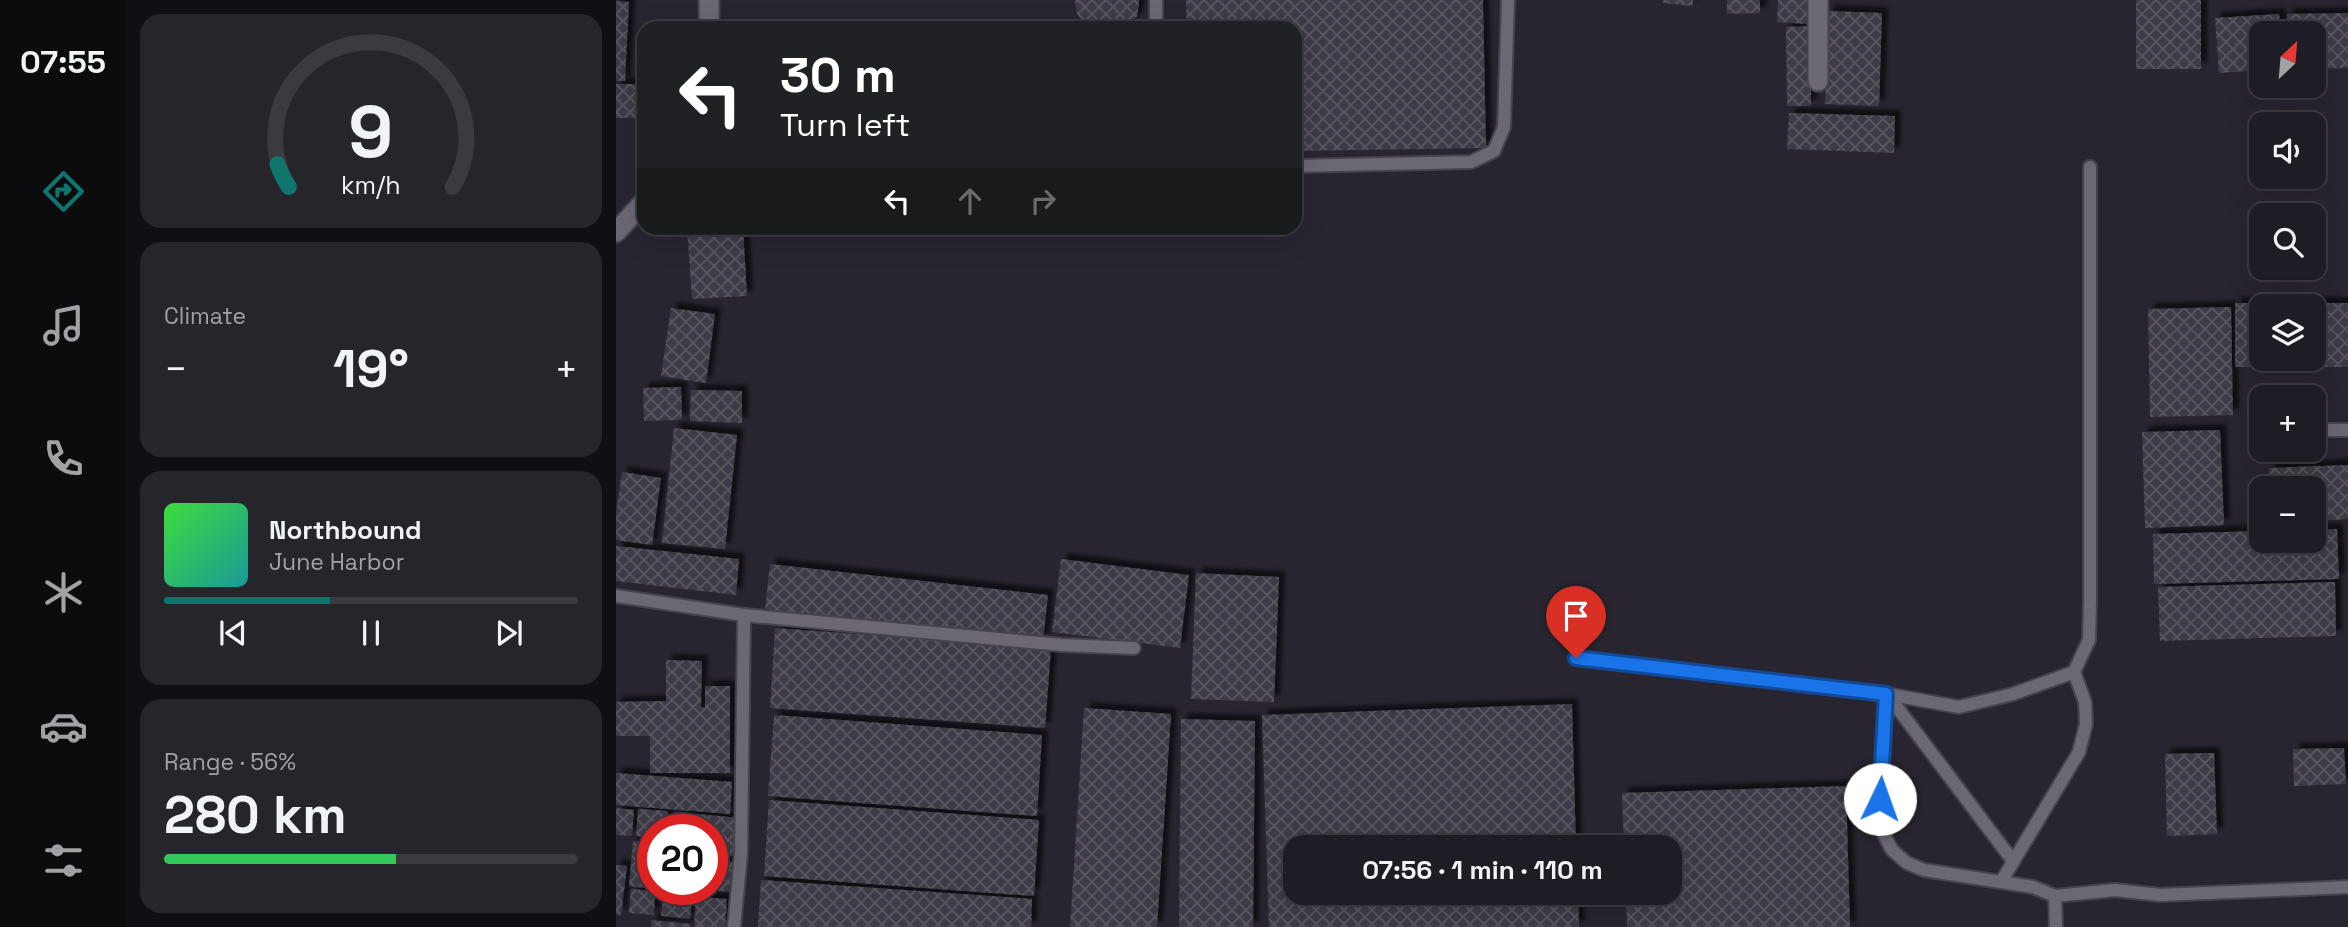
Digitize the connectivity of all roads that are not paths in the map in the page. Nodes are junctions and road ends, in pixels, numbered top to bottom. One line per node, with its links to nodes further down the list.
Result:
1 (709, 0): 5 (street)
2 (1156, 0): 6 (lane)
3 (1508, 0): 8 (lane)
4 (1818, 0): 7 (street)
5 (709, 21)
6 (1156, 21)
7 (1818, 81)
8 (1302, 166)
9 (2090, 167): 18 (lane)
10 (637, 210): 11 (street)
11 (616, 232)
12 (2326, 430): 13 (lane)
13 (2348, 430)
14 (616, 596): 15 (lane)
15 (744, 615): 16 (lane); 24 (lane)
16 (1134, 648)
17 (1576, 658): 19 (lane)
18 (2074, 672): 19 (lane); 20 (lane)
19 (1886, 694): 20 (lane); 21 (lane)
20 (2014, 861): 21 (lane)
21 (2001, 882): 23 (lane)
22 (2348, 887): 23 (lane)
23 (2055, 895): 25 (lane)
24 (734, 927)
25 (2056, 927)

